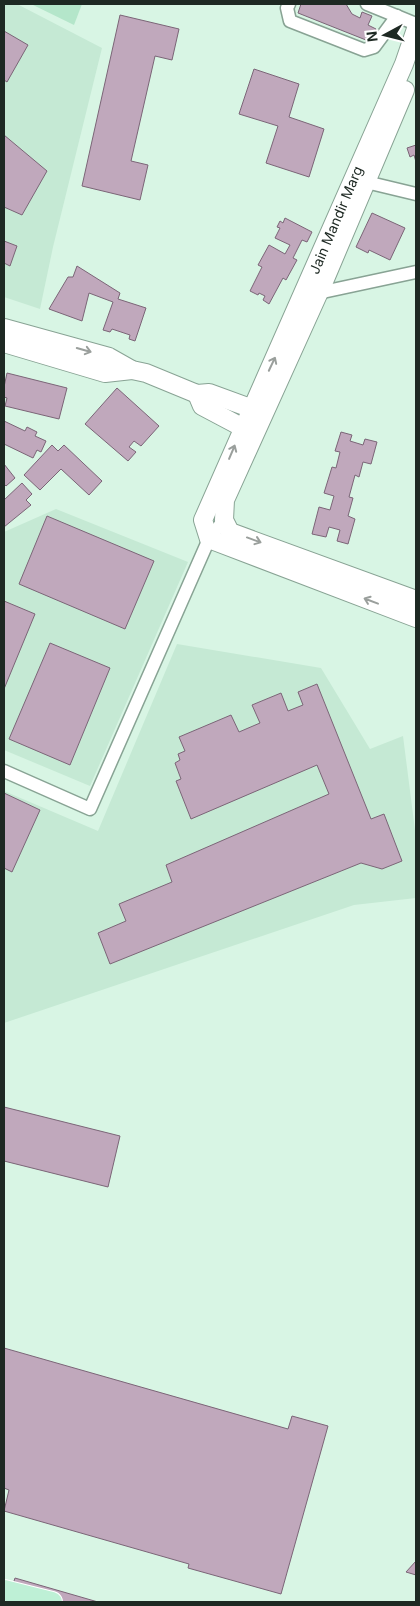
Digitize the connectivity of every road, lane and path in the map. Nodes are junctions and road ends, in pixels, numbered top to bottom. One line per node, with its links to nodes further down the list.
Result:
1 (289, 4): 3 (street)
2 (367, 4): 3 (street)
3 (397, 16): 4 (street)
4 (416, 24)
5 (416, 29): 7 (street, Jain Mandir Marg)
6 (416, 63): 7 (street, Jain Mandir Marg)
7 (400, 89): 8 (street, Jain Mandir Marg)
8 (374, 147): 9 (street, Jain Mandir Marg); 11 (street, Jain Mandir Marg)
9 (366, 182): 10 (street); 11 (street, Jain Mandir Marg)
10 (416, 194)
11 (351, 200): 12 (street, Jain Mandir Marg)
12 (335, 237): 14 (street, Jain Mandir Marg); 15 (street, Jain Mandir Marg)
13 (416, 272): 14 (street)
14 (318, 293): 15 (street, Jain Mandir Marg)
15 (304, 309): 20 (street, Jain Mandir Marg)
16 (4, 328): 18 (street)
17 (4, 344): 18 (street)
18 (54, 350): 19 (street)
19 (197, 394): 20 (street); 21 (street)
20 (258, 410): 21 (street, Jain Mandir Marg)
21 (249, 430): 22 (street, Jain Mandir Marg)
22 (225, 483): 23 (street); 24 (street)
23 (224, 520): 24 (street); 25 (street, one-way to 25)
24 (209, 540): 25 (street); 27 (street)
25 (334, 579): 26 (street)
26 (412, 608)
27 (4, 771)
28 (4, 1590): 29 (main road)
29 (52, 1602)

